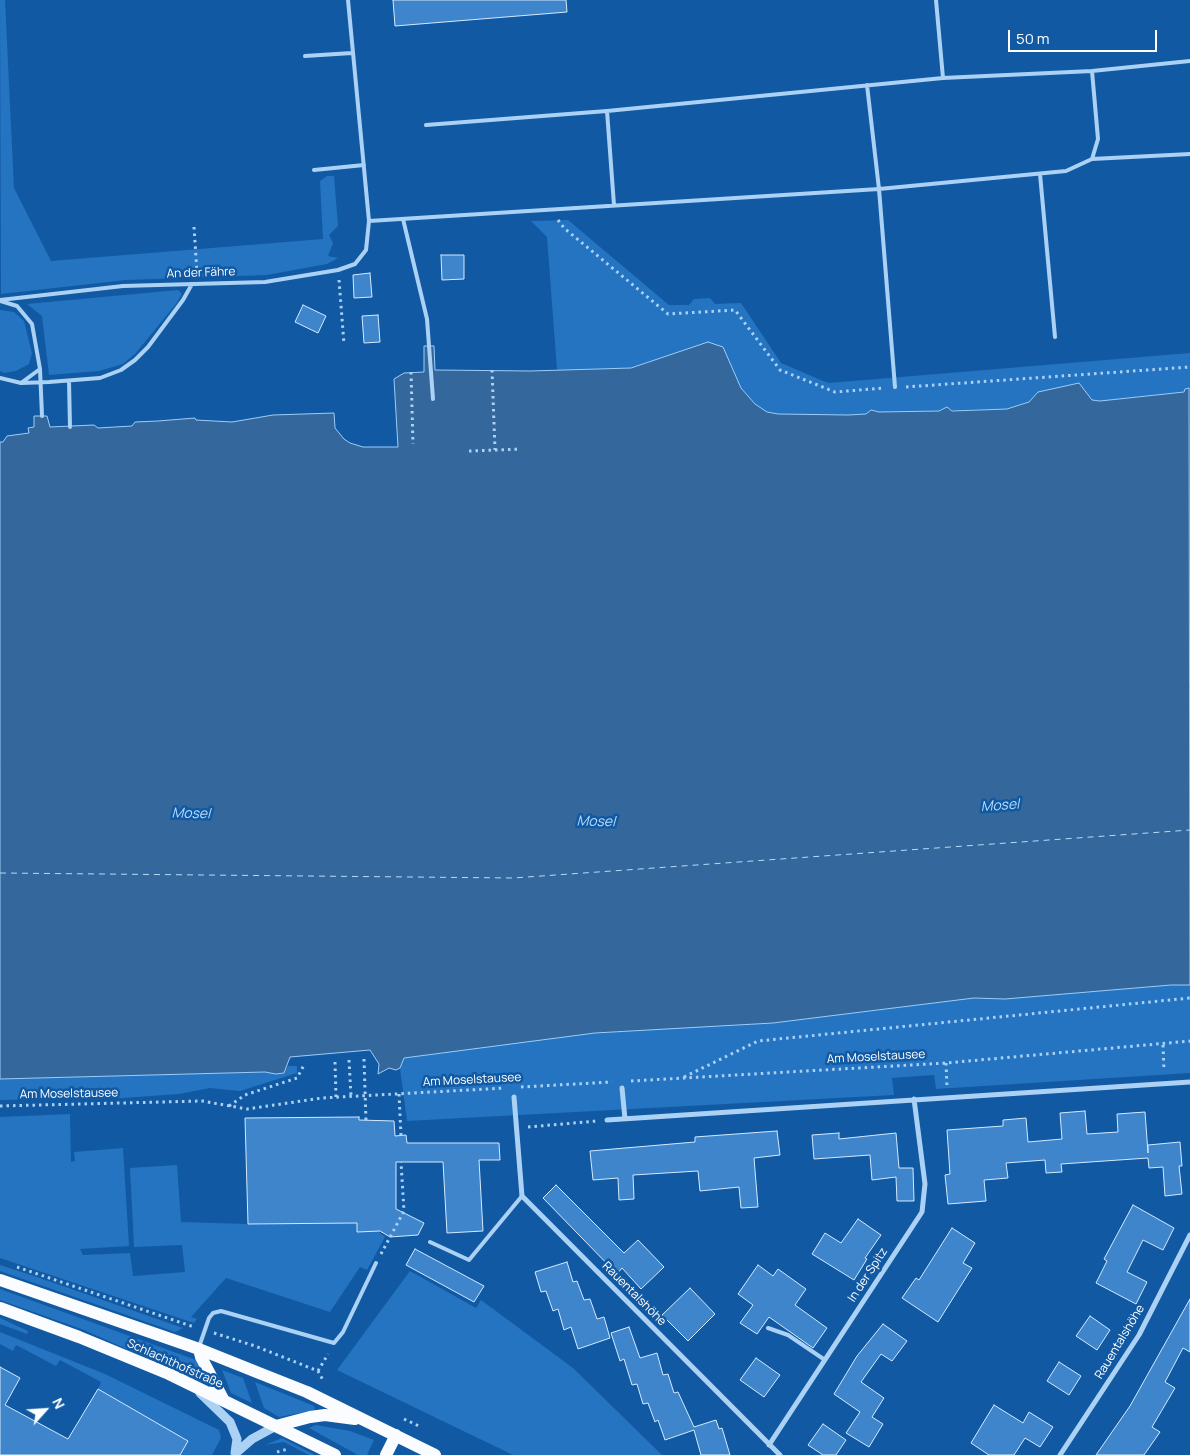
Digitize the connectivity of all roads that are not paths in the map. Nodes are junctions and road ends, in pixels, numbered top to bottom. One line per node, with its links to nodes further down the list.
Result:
1 (348, 0): 3 (lane, An der Fähre)
2 (936, 0): 7 (lane)
3 (352, 53): 4 (lane); 13 (lane, An der Fähre)
4 (305, 56)
5 (1190, 61): 6 (lane)
6 (1092, 71): 7 (lane); 12 (lane)
7 (943, 78): 8 (lane)
8 (867, 84): 9 (lane); 16 (lane)
9 (607, 110): 10 (lane); 17 (lane)
10 (426, 125)
11 (1190, 154): 12 (lane)
12 (1092, 159): 15 (lane)
13 (364, 165): 14 (lane); 19 (lane, An der Fähre)
14 (314, 170)
15 (1040, 174): 16 (lane); 22 (lane)
16 (879, 189): 17 (lane); 28 (lane)
17 (614, 205): 18 (lane)
18 (403, 219): 19 (lane); 29 (lane)
19 (369, 221): 20 (lane, An der Fähre)
20 (192, 284): 21 (lane, An der Fähre); 25 (lane)
21 (0, 301): 23 (lane)
22 (1055, 337)
23 (40, 369): 26 (lane); 27 (lane)
24 (0, 378): 26 (lane)
25 (69, 381): 27 (lane); 31 (lane)
26 (20, 383): 27 (lane)
27 (41, 383): 30 (lane)
28 (896, 387)
29 (432, 398)
30 (42, 416)
31 (70, 427)
32 (1190, 1082): 35 (street)
33 (622, 1088): 36 (street)
34 (514, 1097): 38 (street, Am Moselstausee)
35 (914, 1100): 36 (street); 46 (street, In der Spitz)
36 (625, 1119): 37 (street)
37 (607, 1120)
38 (522, 1196): 40 (lane); 52 (street, Rauentalshöhe)
39 (1190, 1235): 58 (street, Rauentalshöhe)
40 (430, 1242)
41 (376, 1263): 45 (lane, Schlachthofstraße)
42 (0, 1280): 45 (main road, Schlachthofstraße)
43 (0, 1308): 47 (main road, Schlachthofstraße)
44 (768, 1328): 46 (lane)
45 (199, 1349): 48 (main road); 49 (main road, Schlachthofstraße)
46 (824, 1360): 52 (street, In der Spitz)
47 (193, 1385): 48 (main road, Schlachthofstraße); 53 (street)
48 (223, 1400): 50 (main road, Schlachthofstraße)
49 (365, 1420): 50 (main road); 51 (main road, Schlachthofstraße)
50 (276, 1426): 53 (street); 54 (main road, Schlachthofstraße)
51 (396, 1435): 55 (main road); 56 (main road, Schlachthofstraße)
52 (769, 1445): 57 (street, Rauentalshöhe)
53 (234, 1454)
54 (334, 1455)
55 (386, 1455)
56 (435, 1455)
57 (780, 1455)
58 (1060, 1455)

